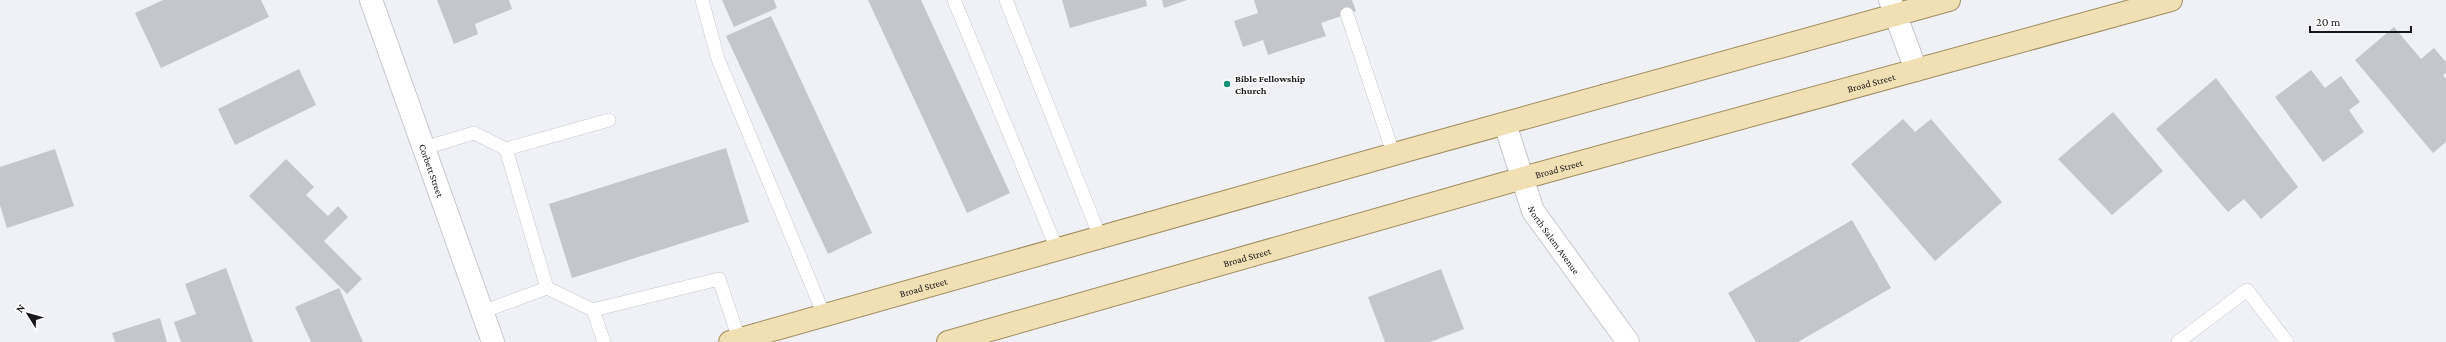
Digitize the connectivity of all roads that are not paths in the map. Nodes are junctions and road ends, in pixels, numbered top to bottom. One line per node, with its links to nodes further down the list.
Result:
1 (371, 0): 12 (street, Corbett Street)
2 (702, 0): 21 (lane)
3 (954, 0): 17 (lane)
4 (1006, 0): 16 (lane)
5 (1950, 0): 7 (main road, Broad Street)
6 (2171, 0): 9 (main road, Broad Street)
7 (1893, 7): 9 (street); 11 (main road, Broad Street)
8 (1347, 14): 14 (lane)
9 (1916, 70): 15 (main road, Broad Street)
10 (609, 120): 13 (lane)
11 (1505, 124): 14 (main road, Broad Street); 15 (street, North Salem Avenue)
12 (424, 148): 13 (lane); 20 (street, Corbett Street)
13 (506, 149): 18 (lane)
14 (1394, 153): 16 (main road, Broad Street)
15 (1523, 178): 25 (main road, Broad Street); 26 (street, North Salem Avenue)
16 (1100, 237): 17 (main road, Broad Street)
17 (1057, 249): 21 (main road, Broad Street)
18 (547, 288): 19 (lane); 20 (lane)
19 (593, 310): 22 (lane); 24 (lane)
20 (482, 312): 23 (street, Corbett Street)
21 (824, 315): 22 (main road, Broad Street)
22 (734, 341)
23 (493, 342)
24 (604, 342)
25 (948, 342)
26 (1628, 342)
27 (2178, 342): 28 (lane)
28 (2287, 342)

